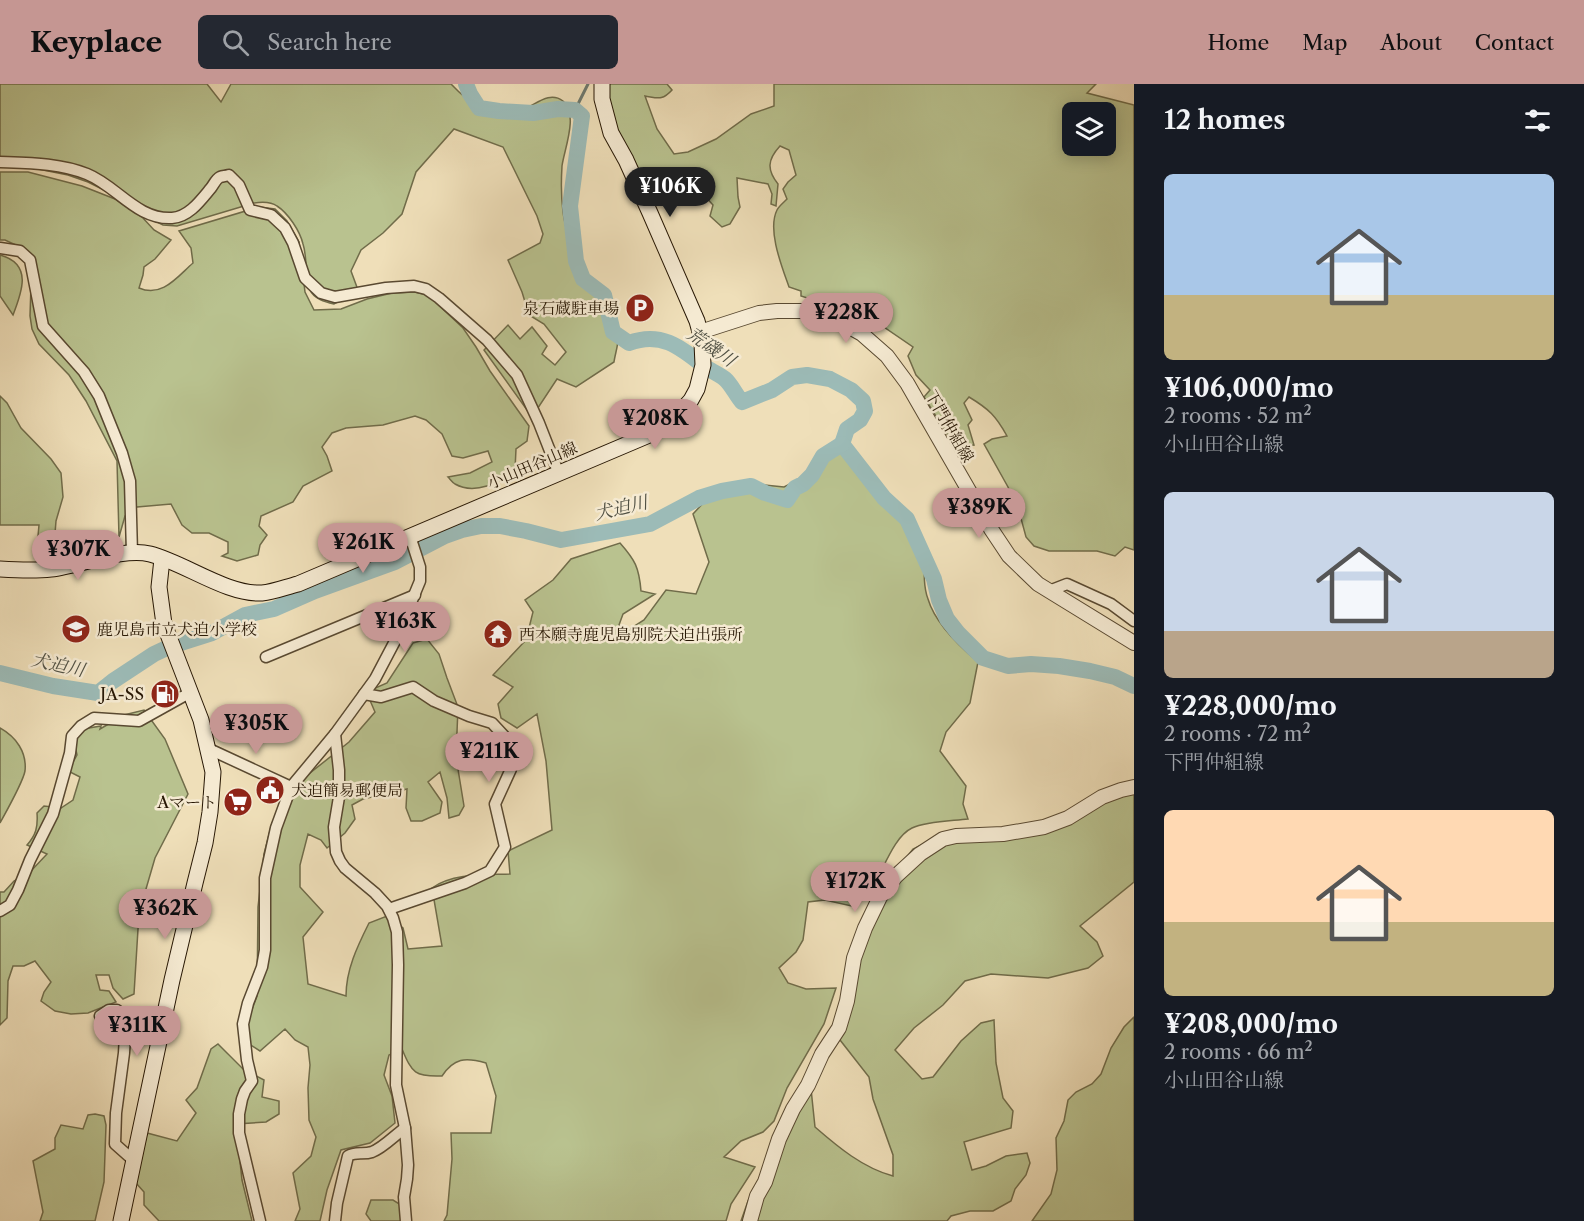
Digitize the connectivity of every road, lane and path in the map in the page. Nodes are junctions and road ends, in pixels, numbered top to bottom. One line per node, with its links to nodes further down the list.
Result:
1 (602, 84): 4 (main road, 小山田谷山線)
2 (0, 162): 5 (street)
3 (0, 248): 7 (street)
4 (700, 332): 5 (main road, 小山田谷山線); 10 (street, 下門仲組線)
5 (559, 474): 6 (main road, 小山田谷山線)
6 (410, 536): 8 (main road, 小山田谷山線); 11 (street)
7 (132, 553): 8 (main road, 小山田谷山線); 9 (main road)
8 (162, 559): 15 (main road)
9 (0, 569)
10 (1049, 591): 12 (street); 13 (street, 下門仲組線)
11 (415, 595): 14 (street); 16 (street)
12 (1134, 621)
13 (1134, 643)
14 (266, 657)
15 (191, 692): 18 (main road); 22 (street)
16 (364, 694): 17 (street); 21 (street)
17 (335, 734): 19 (street); 21 (street)
18 (209, 748): 19 (street); 25 (main road)
19 (291, 787): 27 (street)
20 (1134, 787): 30 (street)
21 (389, 909): 24 (street)
22 (0, 911)
23 (100, 1016): 25 (street)
24 (405, 1128): 28 (street); 29 (street)
25 (134, 1160): 26 (main road)
26 (121, 1221)
27 (260, 1221)
28 (335, 1221)
29 (405, 1221)
30 (750, 1221)

